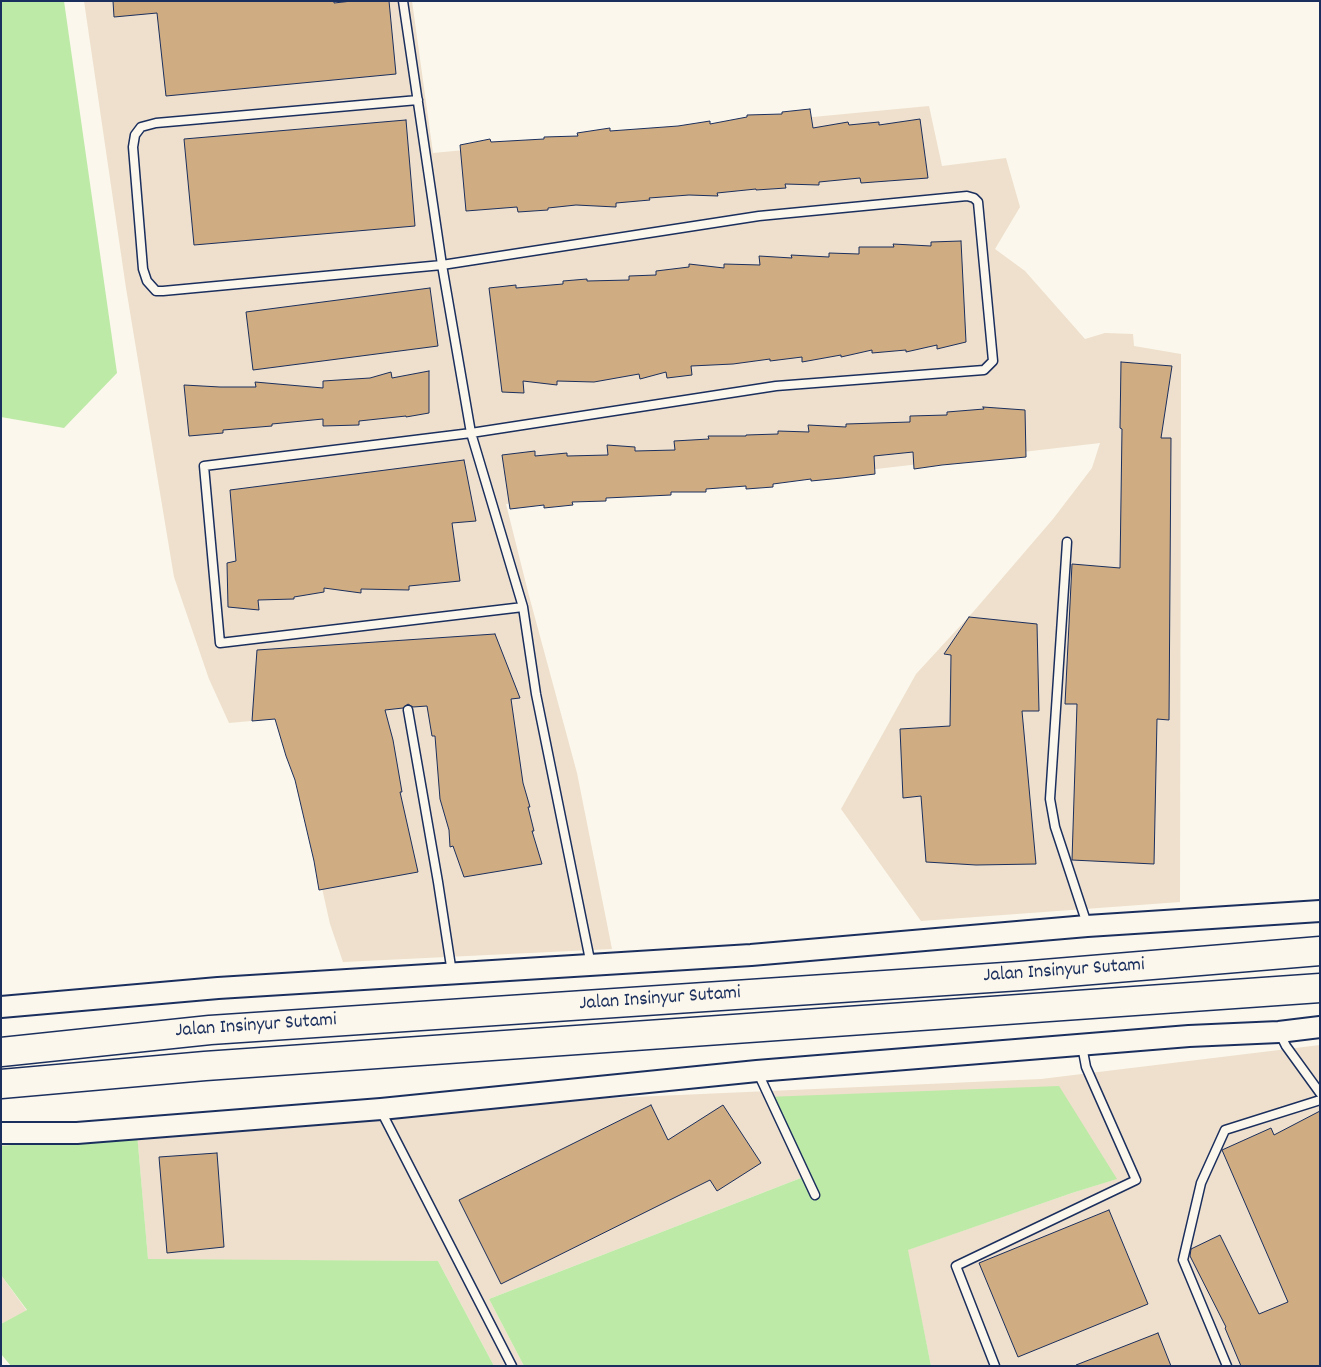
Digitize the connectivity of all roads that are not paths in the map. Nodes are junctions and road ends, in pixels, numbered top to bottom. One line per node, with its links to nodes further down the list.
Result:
1 (403, 1): 2 (lane)
2 (418, 100): 3 (lane); 3 (lane)
3 (442, 265): 4 (lane); 4 (lane)
4 (471, 433): 6 (lane); 6 (lane)
5 (1067, 542): 9 (lane)
6 (523, 607): 11 (lane)
7 (408, 710): 12 (lane)
8 (1320, 911): 9 (street)
9 (1088, 926): 11 (street)
10 (1320, 951): 18 (highway, Jalan Insinyur Sutami)
11 (591, 965): 12 (street)
12 (452, 973): 14 (street)
13 (1320, 988): 20 (highway, Jalan Insinyur Sutami)
14 (1, 1007)
15 (1320, 1027): 16 (street)
16 (1279, 1032): 17 (street); 21 (lane)
17 (1082, 1046): 19 (street); 27 (lane)
18 (1, 1052)
19 (757, 1071): 23 (street); 25 (lane)
20 (1, 1084)
21 (1320, 1093)
22 (1320, 1100): 28 (lane)
23 (380, 1109): 24 (street); 26 (lane)
24 (1, 1133)
25 (815, 1195)
26 (512, 1366)
27 (995, 1366)
28 (1227, 1366)

